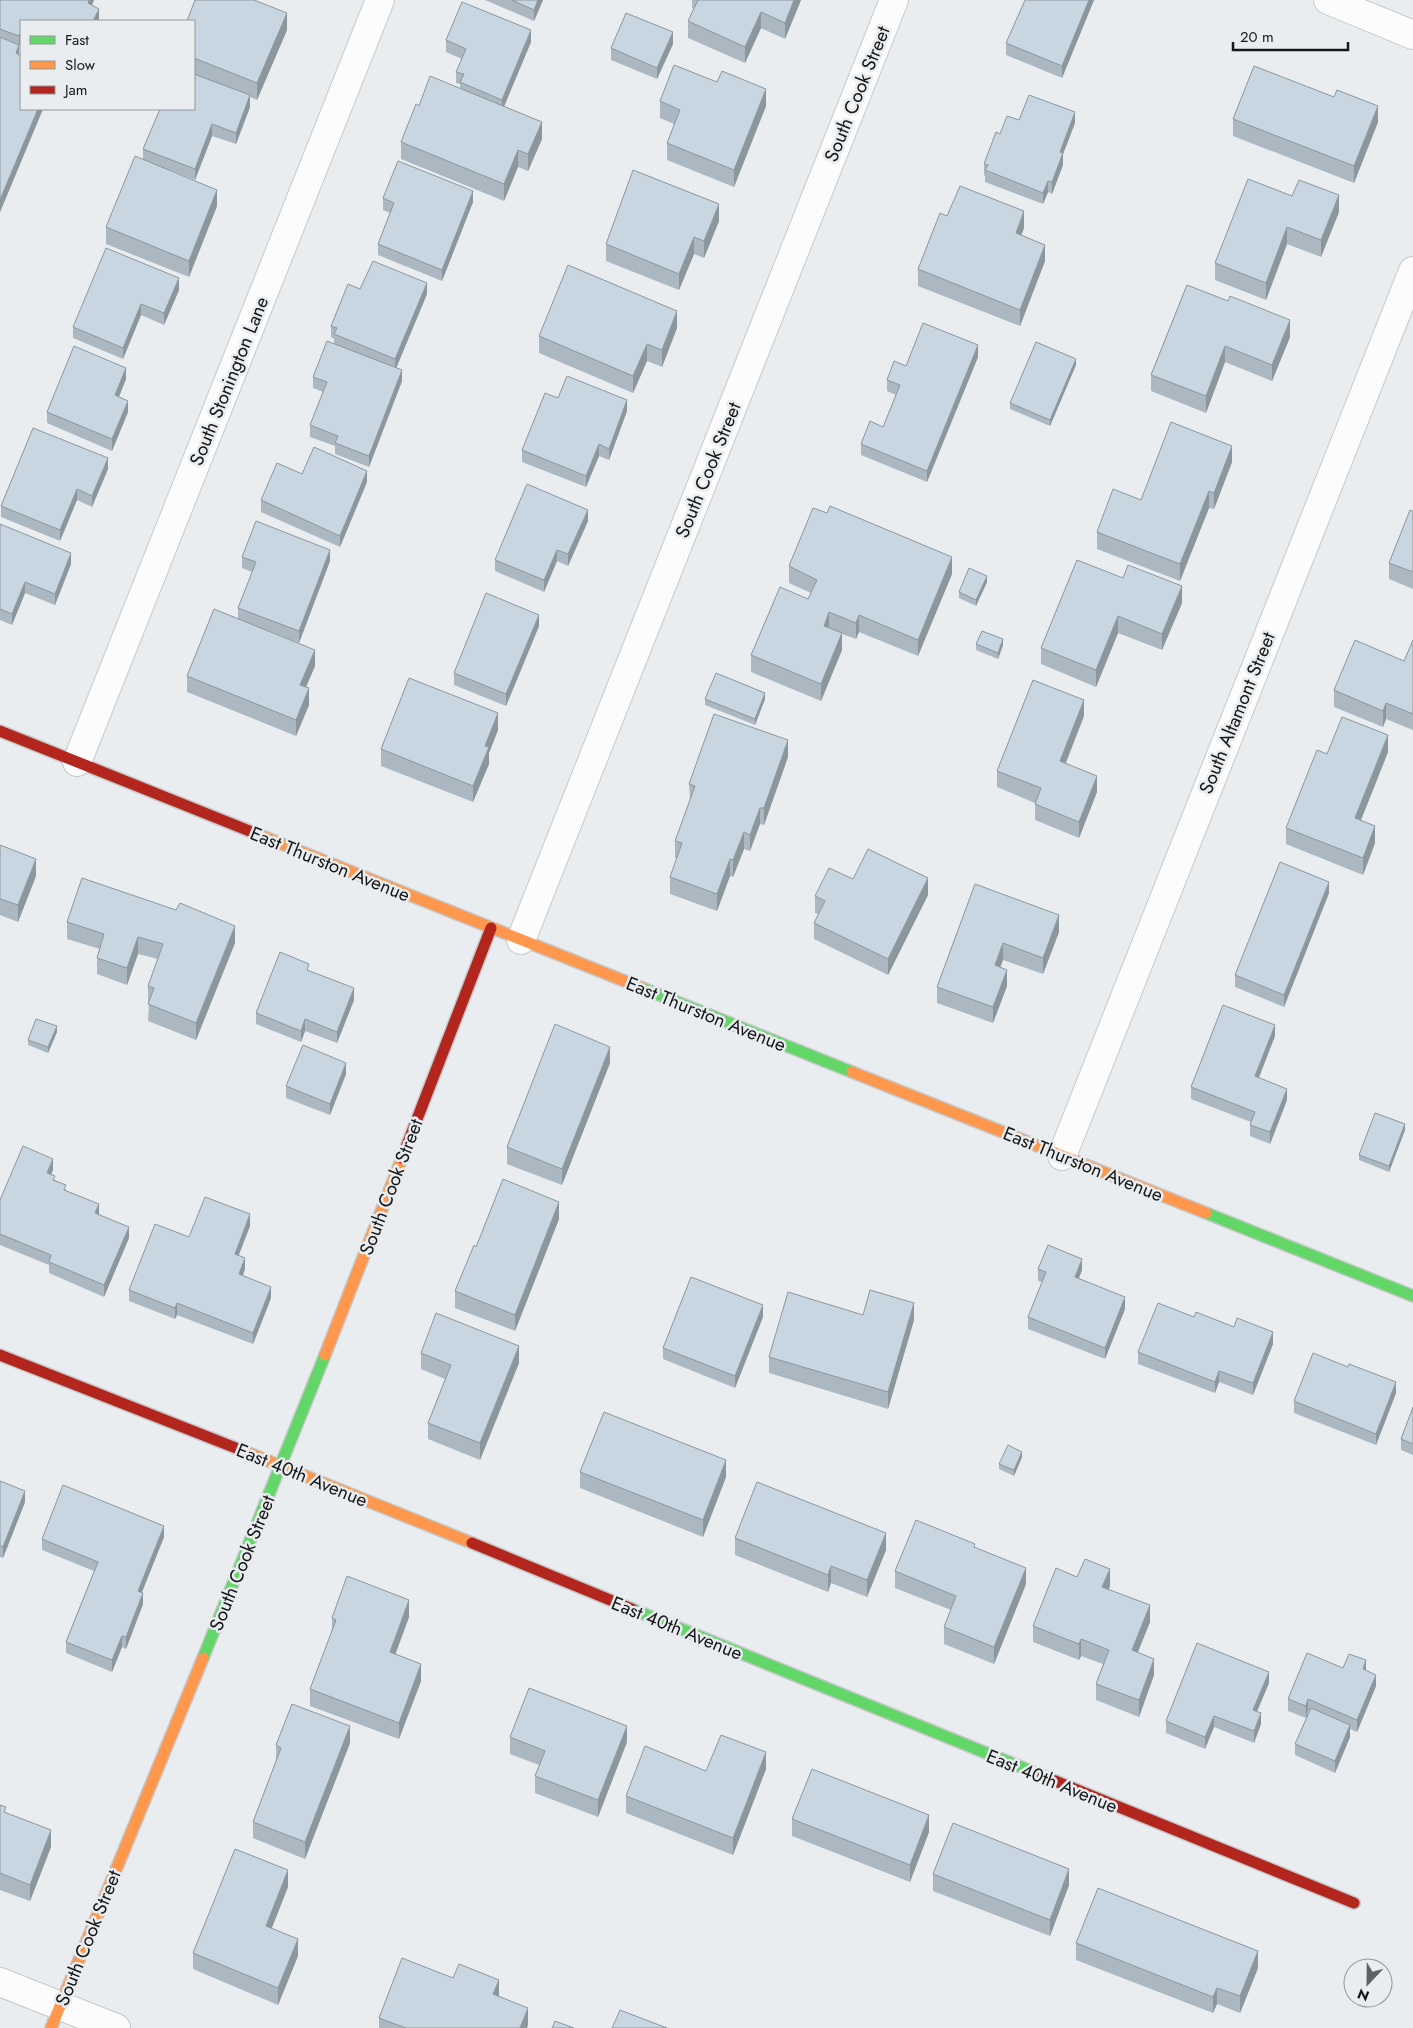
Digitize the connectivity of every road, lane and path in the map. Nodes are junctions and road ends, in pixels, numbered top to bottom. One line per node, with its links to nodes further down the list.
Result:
1 (380, 0): 7 (street, South Stonington Lane)
2 (894, 0): 9 (street, South Cook Street)
3 (1328, 0): 4 (street)
4 (1413, 35)
5 (1413, 271): 10 (street, South Altamont Street)
6 (0, 731): 7 (street, East Thurston Avenue)
7 (77, 762): 8 (street, East Thurston Avenue)
8 (492, 928): 9 (street, East Thurston Avenue); 13 (street, South Cook Street)
9 (521, 940): 10 (street, East Thurston Avenue)
10 (1062, 1156): 11 (street, East Thurston Avenue)
11 (1413, 1296)
12 (0, 1355): 13 (street, East 40th Avenue)
13 (282, 1466): 14 (street, East 40th Avenue); 16 (street, South Cook Street)
14 (1354, 1903)
15 (0, 1982): 16 (street)
16 (55, 2017): 17 (street)
17 (116, 2028)

